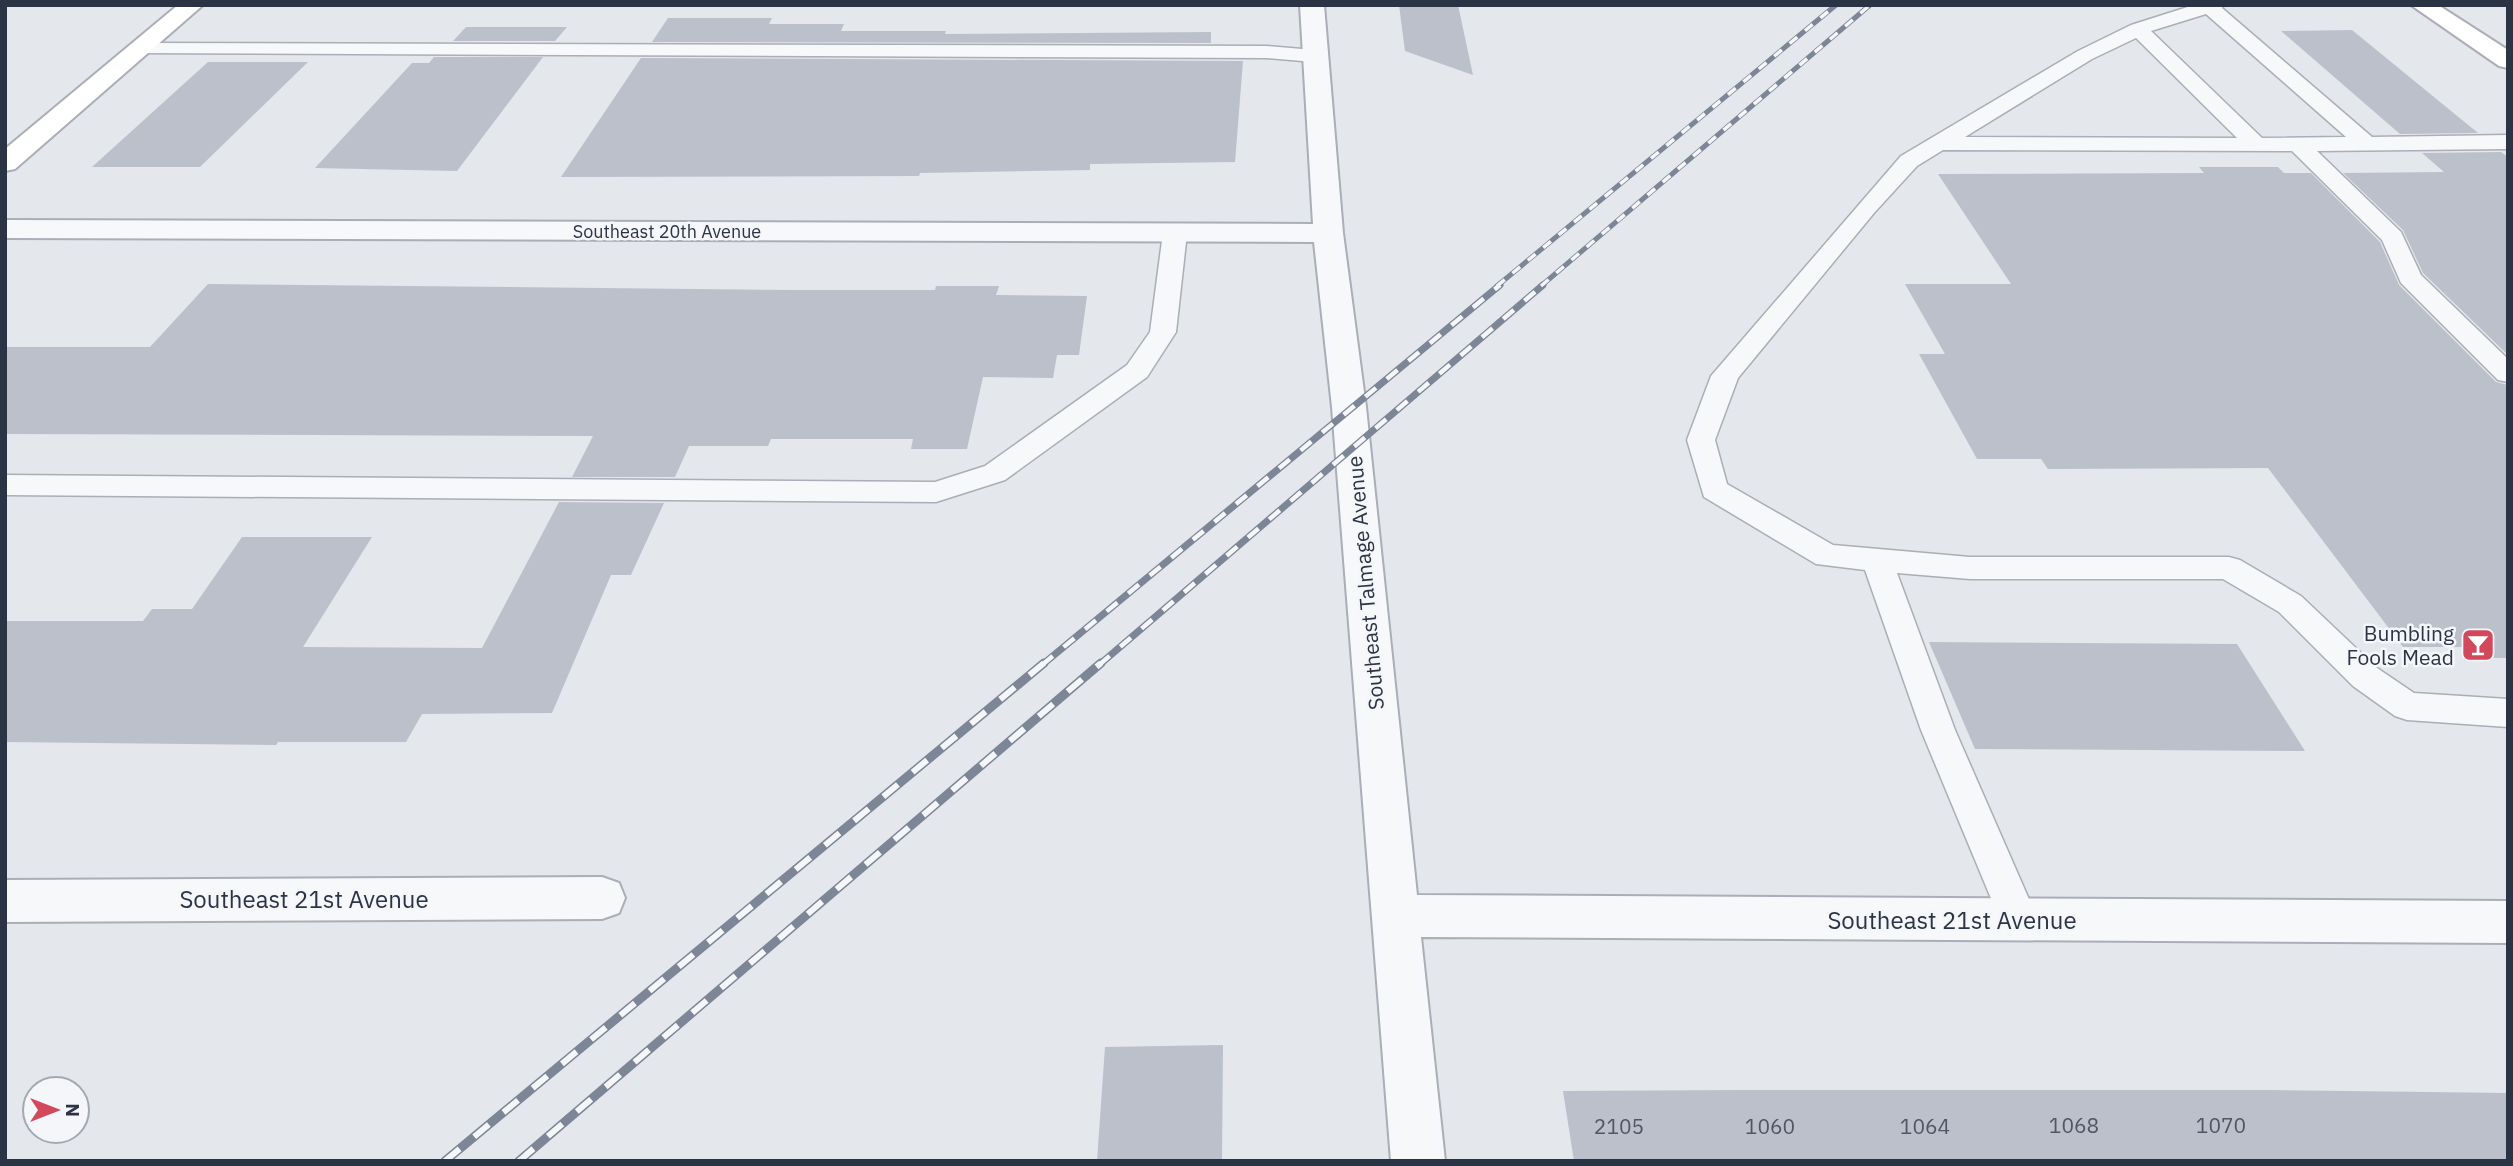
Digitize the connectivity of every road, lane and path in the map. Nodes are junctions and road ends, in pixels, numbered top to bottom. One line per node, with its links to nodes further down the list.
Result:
1 (191, 5): 6 (street)
2 (1312, 5): 7 (street, Southeast Talmage Avenue)
3 (2421, 5): 8 (street)
4 (2213, 6): 5 (lane); 11 (lane)
5 (2138, 29): 10 (lane); 13 (lane)
6 (140, 49): 7 (lane); 14 (street)
7 (1314, 56): 17 (street, Southeast Talmage Avenue)
8 (2508, 61)
9 (2508, 142): 11 (lane)
10 (1938, 143): 13 (lane); 20 (lane)
11 (2366, 143): 12 (lane)
12 (2298, 144): 13 (lane); 18 (lane)
13 (2257, 145)
14 (5, 163)
15 (5, 229): 16 (street, Southeast 20th Avenue)
16 (1175, 233): 17 (street, Southeast 20th Avenue); 19 (lane)
17 (1328, 233): 24 (street, Southeast Talmage Avenue)
18 (2508, 374)
19 (5, 485)
20 (1877, 561): 21 (lane); 25 (lane)
21 (2508, 713)
22 (602, 898): 23 (street, Southeast 21st Avenue)
23 (5, 901)
24 (1396, 916): 25 (street, Southeast 21st Avenue); 27 (street, Southeast Talmage Avenue)
25 (2019, 920): 26 (street, Southeast 21st Avenue)
26 (2508, 922)
27 (1418, 1161)

